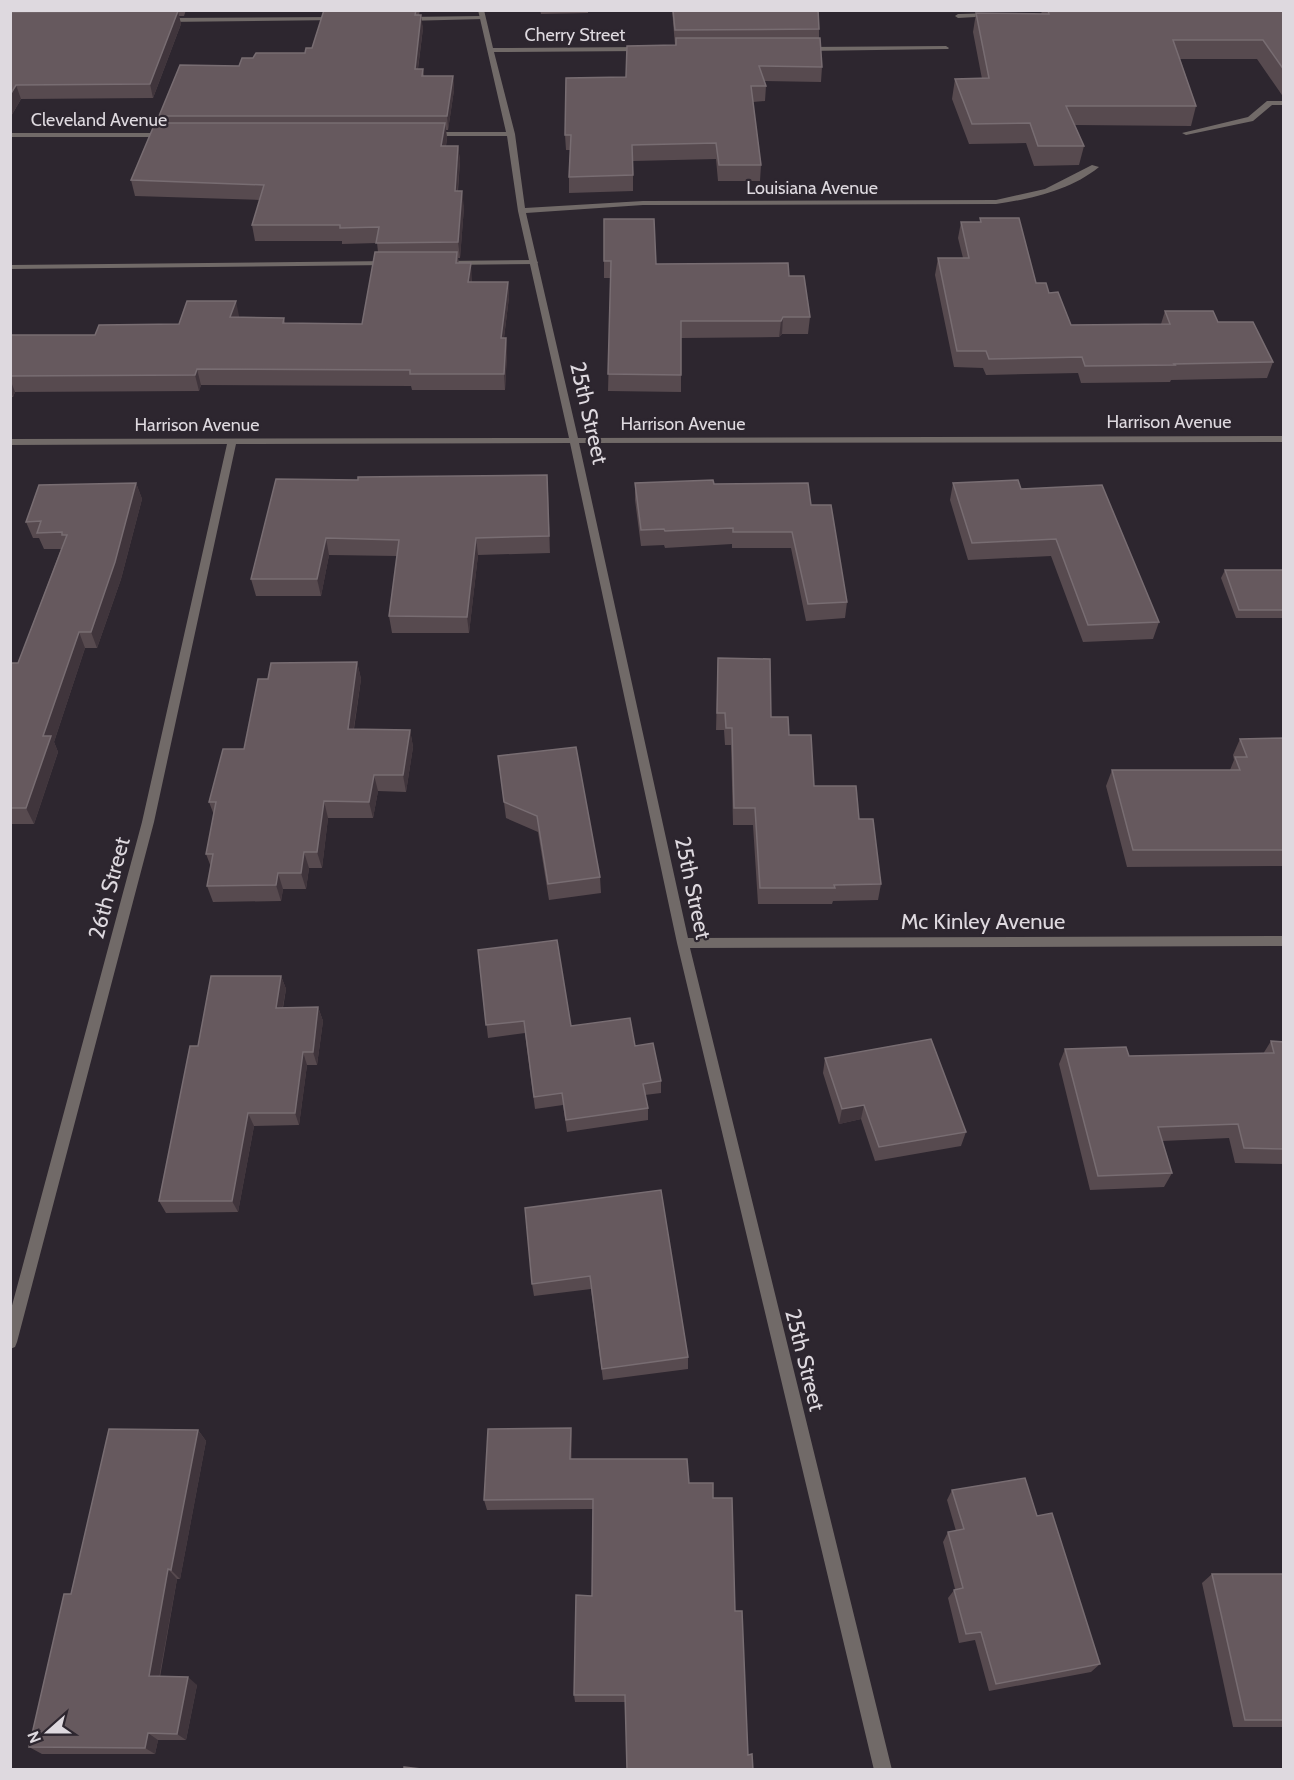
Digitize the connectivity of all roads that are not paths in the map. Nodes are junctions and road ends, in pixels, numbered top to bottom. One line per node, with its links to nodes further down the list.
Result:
1 (482, 14): 5 (street); 9 (street, 25th Street)
2 (1002, 15): 3 (street)
3 (958, 16)
4 (341, 19): 6 (street)
5 (400, 19)
6 (158, 20)
7 (946, 48): 8 (street)
8 (796, 49)
9 (492, 50): 10 (street, Cherry Street); 14 (street, 25th Street)
10 (647, 50)
11 (1284, 103): 12 (street)
12 (1186, 133)
13 (417, 134): 14 (street)
14 (511, 134): 18 (street, 25th Street)
15 (10, 135): 16 (street, Cleveland Avenue)
16 (172, 135)
17 (1095, 167): 18 (street, Louisiana Avenue)
18 (522, 211): 19 (street, 25th Street)
19 (534, 262): 21 (street); 25 (street, 25th Street)
20 (392, 263): 22 (street)
21 (439, 263)
22 (10, 267)
23 (1284, 439): 25 (street, Harrison Avenue)
24 (232, 441): 25 (street, Harrison Avenue); 26 (street, Harrison Avenue); 29 (street, 26th Street)
25 (574, 441): 28 (street, 25th Street)
26 (10, 442)
27 (1284, 941): 28 (street, Mc Kinley Avenue)
28 (683, 943): 30 (street, 25th Street)
29 (10, 1342)
30 (883, 1770)

